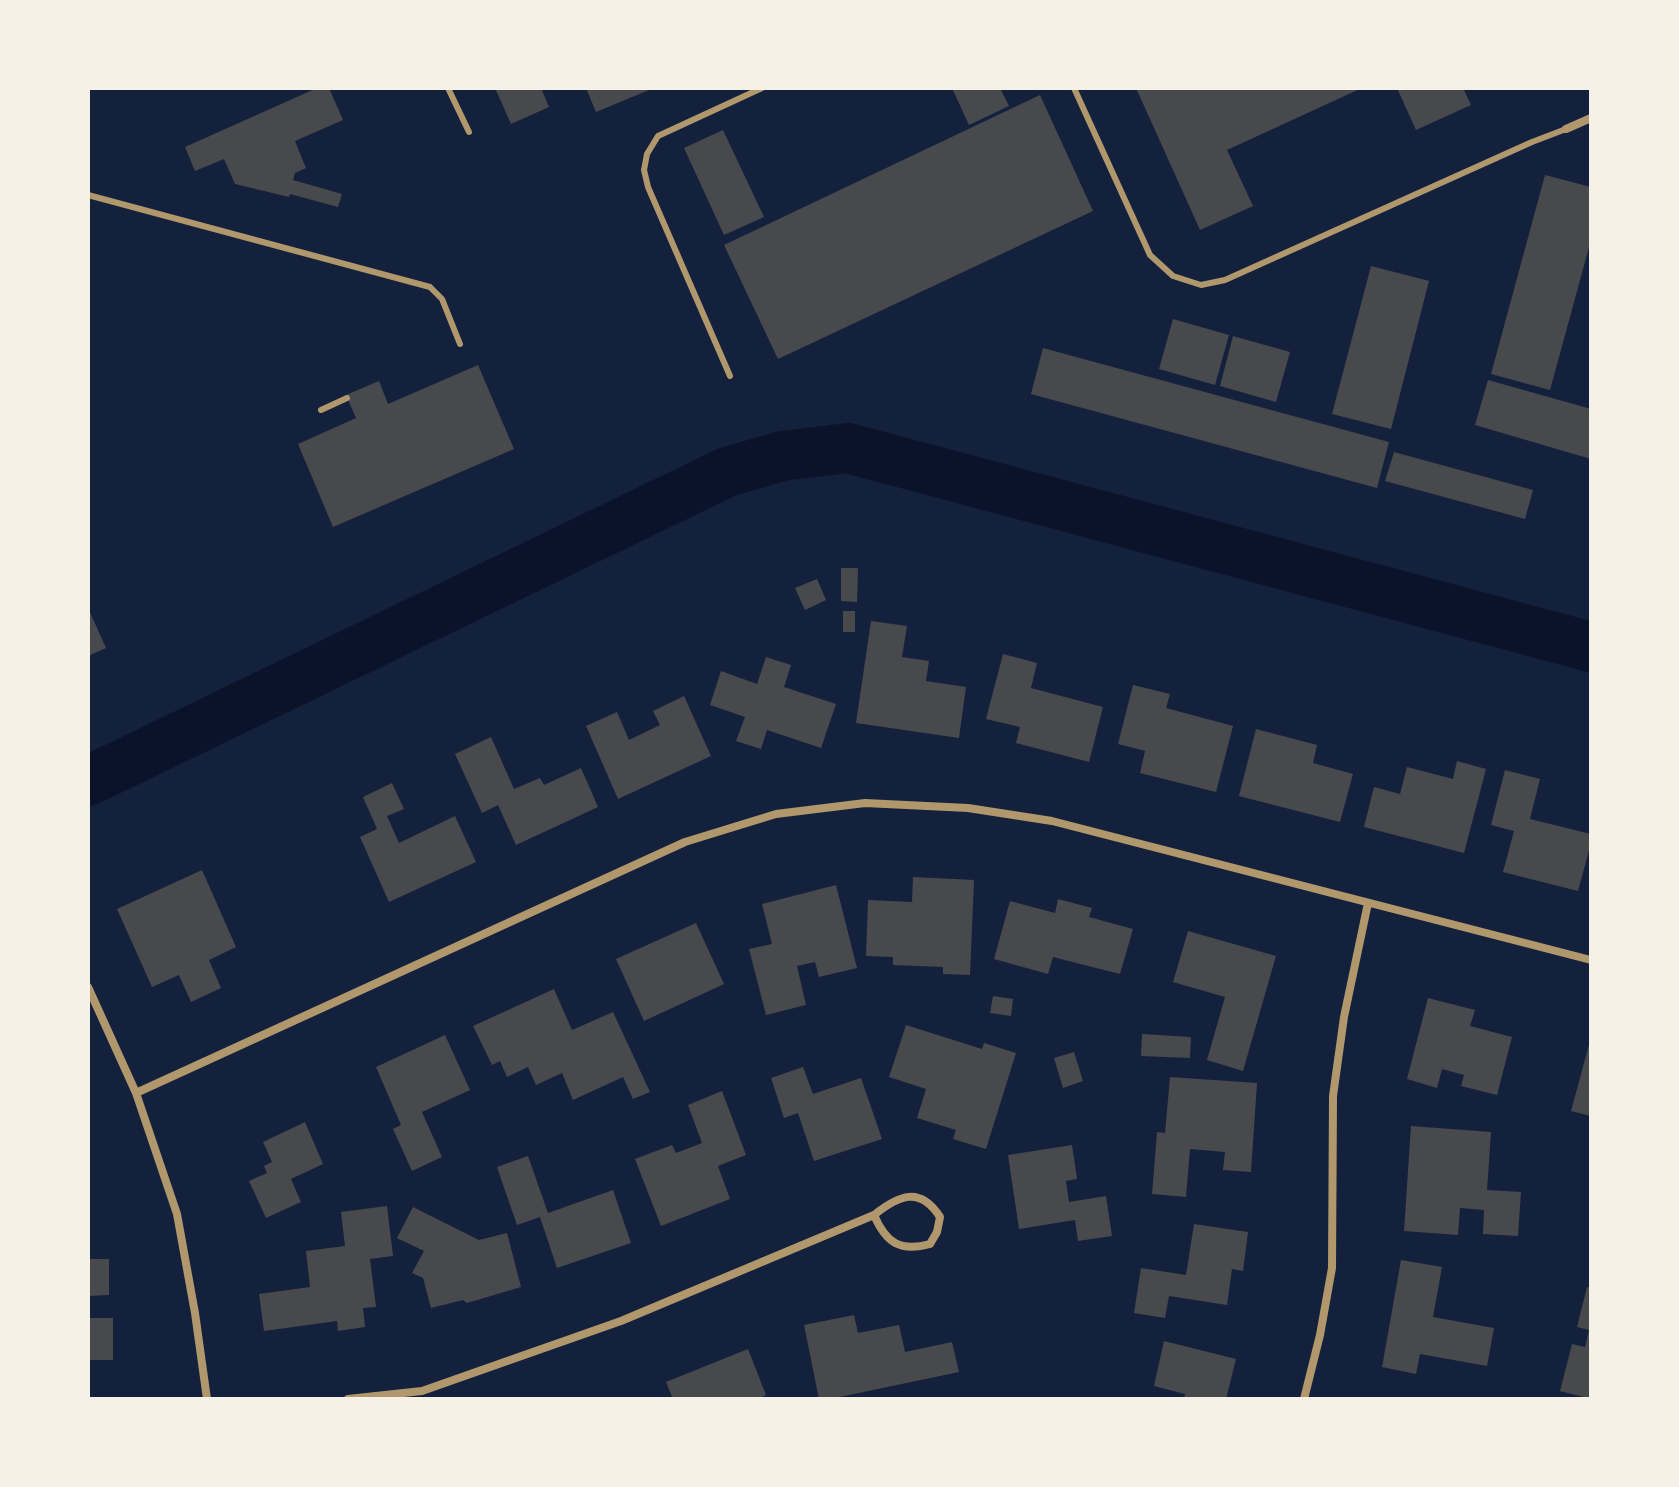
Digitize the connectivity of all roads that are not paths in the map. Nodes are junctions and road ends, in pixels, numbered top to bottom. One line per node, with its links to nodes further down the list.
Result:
1 (448, 88): 6 (lane)
2 (762, 88): 9 (lane)
3 (1074, 88): 5 (lane)
4 (1591, 118): 5 (street)
5 (1566, 129)
6 (469, 132)
7 (88, 195): 8 (lane)
8 (460, 344)
9 (730, 376)
10 (347, 398): 11 (lane)
11 (321, 410)
12 (1368, 903): 13 (street); 15 (street); 20 (street)
13 (1591, 960)
14 (88, 987): 15 (street)
15 (136, 1093): 18 (street)
16 (874, 1215): 16 (street); 17 (street)
17 (423, 1395): 19 (street)
18 (207, 1399)
19 (348, 1399)
20 (1304, 1399)

